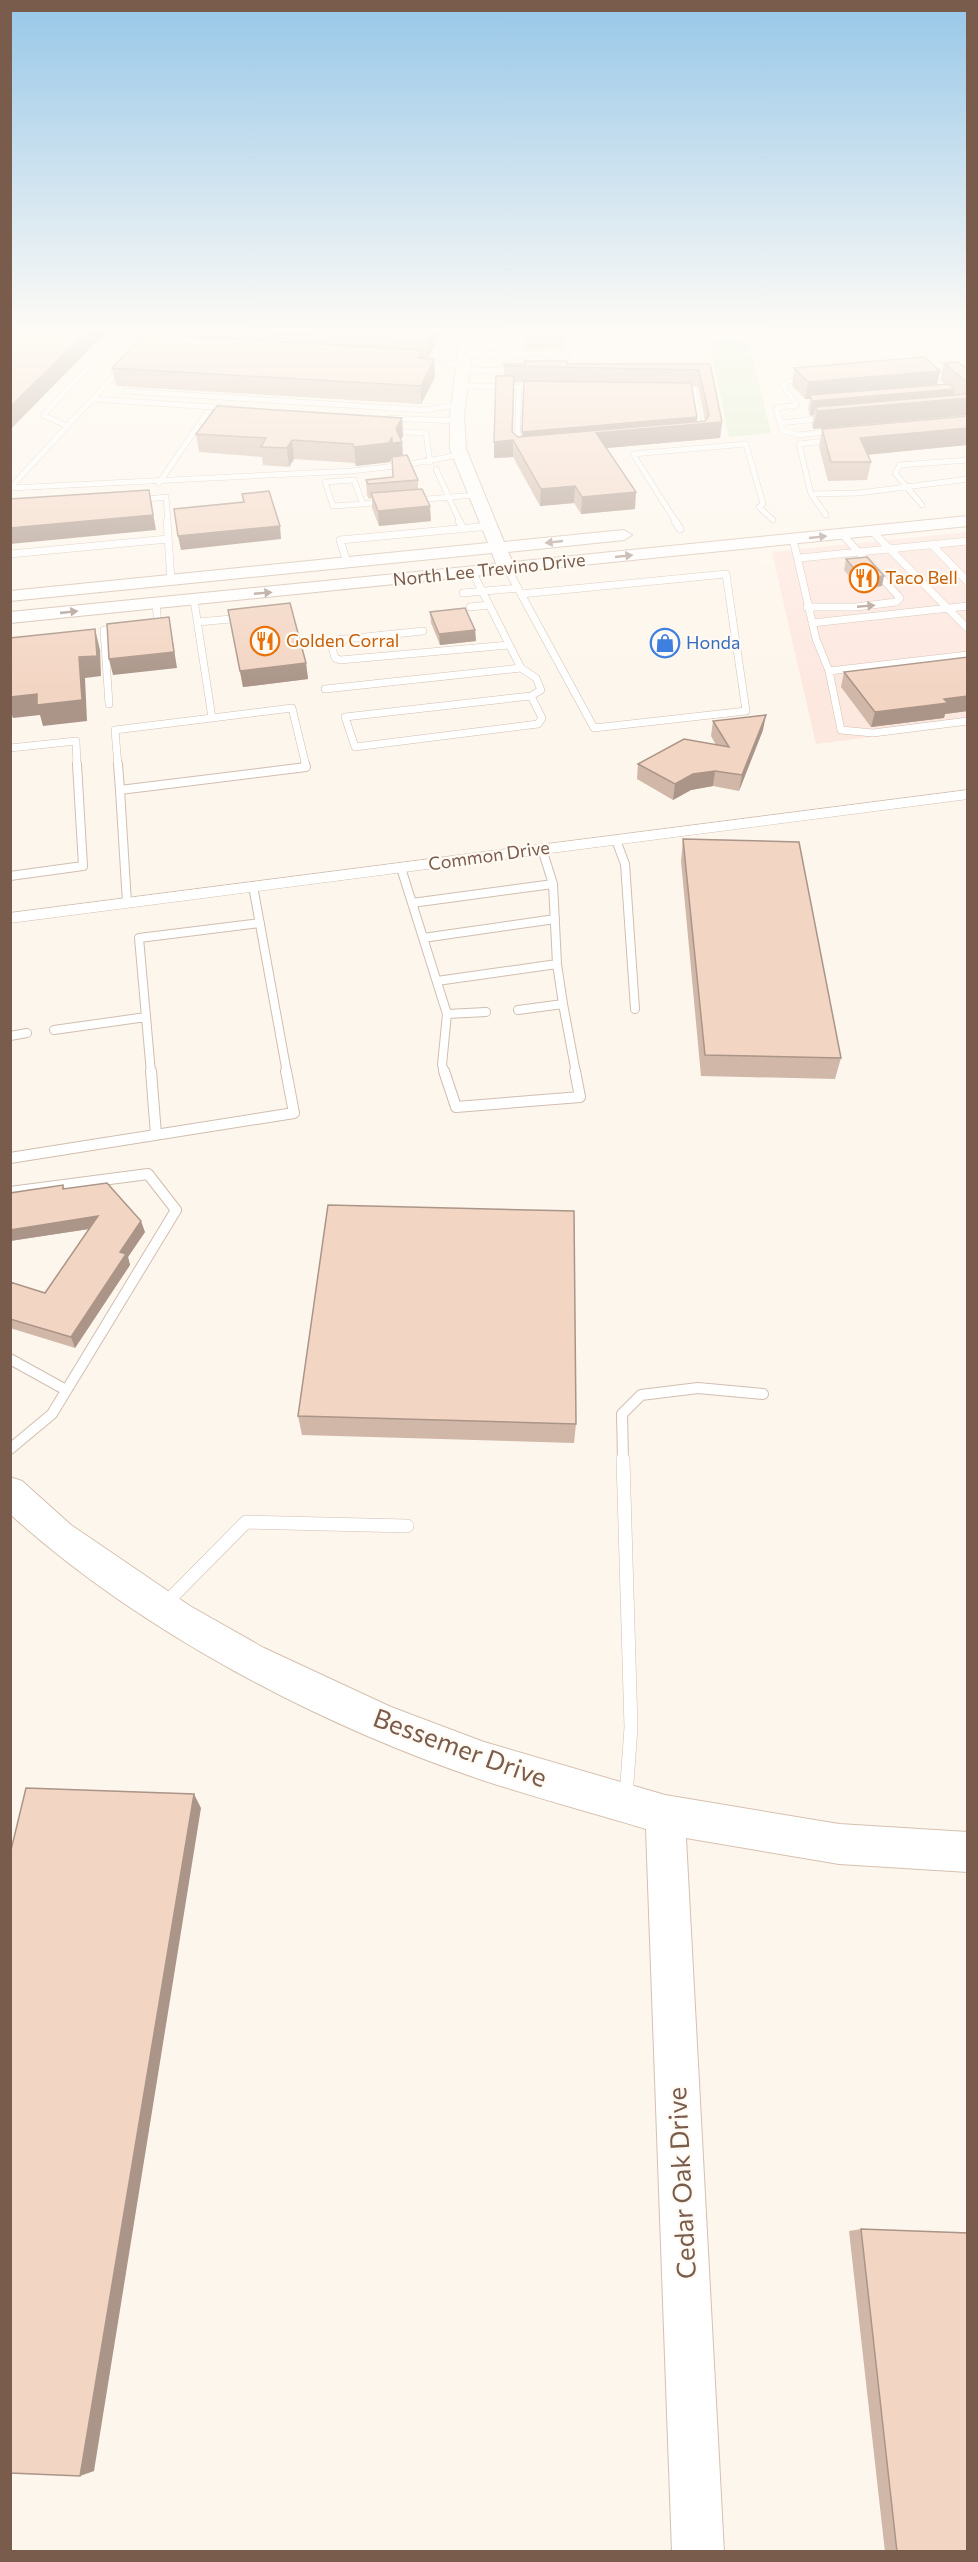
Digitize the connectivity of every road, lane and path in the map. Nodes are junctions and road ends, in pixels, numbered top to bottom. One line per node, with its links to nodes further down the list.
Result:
1 (47, 448): 15 (lane)
2 (184, 448): 13 (lane)
3 (428, 448): 10 (lane)
4 (459, 448): 8 (main road)
5 (706, 448): 32 (lane)
6 (747, 448): 26 (lane)
7 (800, 448): 16 (lane)
8 (459, 455): 10 (lane); 17 (main road)
9 (968, 460): 14 (lane)
10 (430, 462): 13 (lane)
11 (436, 469): 18 (lane)
12 (968, 479): 14 (lane)
13 (159, 483): 15 (lane)
14 (904, 486): 16 (lane); 24 (lane)
15 (10, 488)
16 (811, 494): 29 (lane)
17 (475, 495): 18 (lane); 30 (main road)
18 (448, 497): 21 (lane); 31 (lane)
19 (133, 500): 33 (lane)
20 (395, 501): 23 (lane)
21 (406, 501)
22 (945, 503): 24 (main road)
23 (363, 504): 23 (lane)
24 (922, 505): 25 (main road)
25 (898, 508)
26 (771, 517): 28 (main road, North Lee Trevino Drive); 29 (main road, North Lee Trevino Drive)
27 (968, 521): 29 (main road, North Lee Trevino Drive)
28 (750, 522)
29 (847, 524): 34 (main road, North Lee Trevino Drive, one-way to 29); 38 (lane); 39 (lane)
30 (490, 526): 31 (lane); 37 (main road)
31 (463, 529): 42 (lane)
32 (686, 529): 37 (main road, North Lee Trevino Drive, one-way to 37)
33 (168, 539): 40 (lane); 45 (lane)
34 (793, 539): 41 (lane); 43 (main road, North Lee Trevino Drive, one-way to 34)
35 (968, 541): 36 (lane)
36 (932, 545): 38 (lane); 46 (lane)
37 (498, 547): 42 (main road, North Lee Trevino Drive); 43 (main road)
38 (890, 549): 39 (lane); 57 (lane)
39 (859, 552): 41 (lane); 56 (lane, one-way to 39)
40 (10, 554)
41 (800, 558): 56 (lane)
42 (347, 562): 45 (main road, North Lee Trevino Drive)
43 (507, 568): 44 (main road, North Lee Trevino Drive); 47 (lane)
44 (472, 572): 48 (lane); 51 (main road, North Lee Trevino Drive, one-way to 44)
45 (171, 580): 50 (main road, North Lee Trevino Drive); 52 (main road)
46 (968, 582)
47 (520, 591): 47 (lane); 48 (lane)
48 (482, 592): 49 (lane); 53 (lane)
49 (463, 593)
50 (10, 596)
51 (194, 600): 52 (main road, North Lee Trevino Drive); 60 (lane)
52 (164, 603): 59 (main road, North Lee Trevino Drive, one-way to 52); 62 (lane)
53 (489, 605): 55 (lane); 66 (lane)
54 (968, 606): 57 (lane)
55 (470, 607)
56 (807, 607): 61 (lane)
57 (948, 609): 61 (lane); 64 (lane)
58 (254, 616): 60 (lane)
59 (10, 618)
60 (198, 622): 73 (lane)
61 (812, 623): 69 (lane)
62 (147, 626)
63 (136, 627): 72 (lane)
64 (968, 629)
65 (423, 631): 66 (lane)
66 (509, 645): 68 (lane)
67 (968, 655): 69 (lane)
68 (521, 668): 70 (lane); 71 (lane)
69 (829, 671): 74 (lane)
70 (325, 689)
71 (531, 696): 71 (lane)
72 (109, 704)
73 (212, 718): 76 (lane); 76 (lane)
74 (968, 721)
75 (10, 748): 81 (lane)
76 (120, 790): 84 (lane)
77 (968, 795): 78 (street, Common Drive)
78 (616, 840): 79 (street, Common Drive); 94 (lane)
79 (542, 849): 80 (street, Common Drive); 82 (lane)
80 (401, 868): 83 (street, Common Drive); 85 (lane)
81 (10, 876)
82 (554, 884): 85 (lane); 87 (lane)
83 (253, 886): 84 (street, Common Drive); 88 (lane)
84 (127, 903): 86 (street, Common Drive)
85 (412, 903): 89 (lane)
86 (10, 918)
87 (555, 920): 89 (lane); 90 (lane)
88 (260, 923): 97 (lane); 101 (lane)
89 (423, 938): 91 (lane)
90 (557, 964): 91 (lane); 92 (lane)
91 (436, 981): 96 (lane)
92 (563, 1004): 93 (lane); 96 (lane)
93 (518, 1010)
94 (635, 1010)
95 (486, 1012): 96 (lane)
96 (447, 1014)
97 (146, 1017): 98 (lane); 101 (lane)
98 (54, 1029)
99 (27, 1034): 100 (lane)
100 (10, 1036)
101 (156, 1135): 102 (lane)
102 (10, 1158)
103 (10, 1192): 105 (lane)
104 (10, 1359): 105 (lane)
105 (66, 1390): 107 (lane)
106 (763, 1394): 111 (lane)
107 (10, 1449)
108 (14, 1499): 110 (main road, Bessemer Drive)
109 (407, 1526): 110 (lane)
110 (162, 1608): 111 (main road, Bessemer Drive)
111 (645, 1809): 112 (main road, Bessemer Drive); 113 (main road, Cedar Oak Drive)
112 (968, 1852)
113 (698, 2552)

